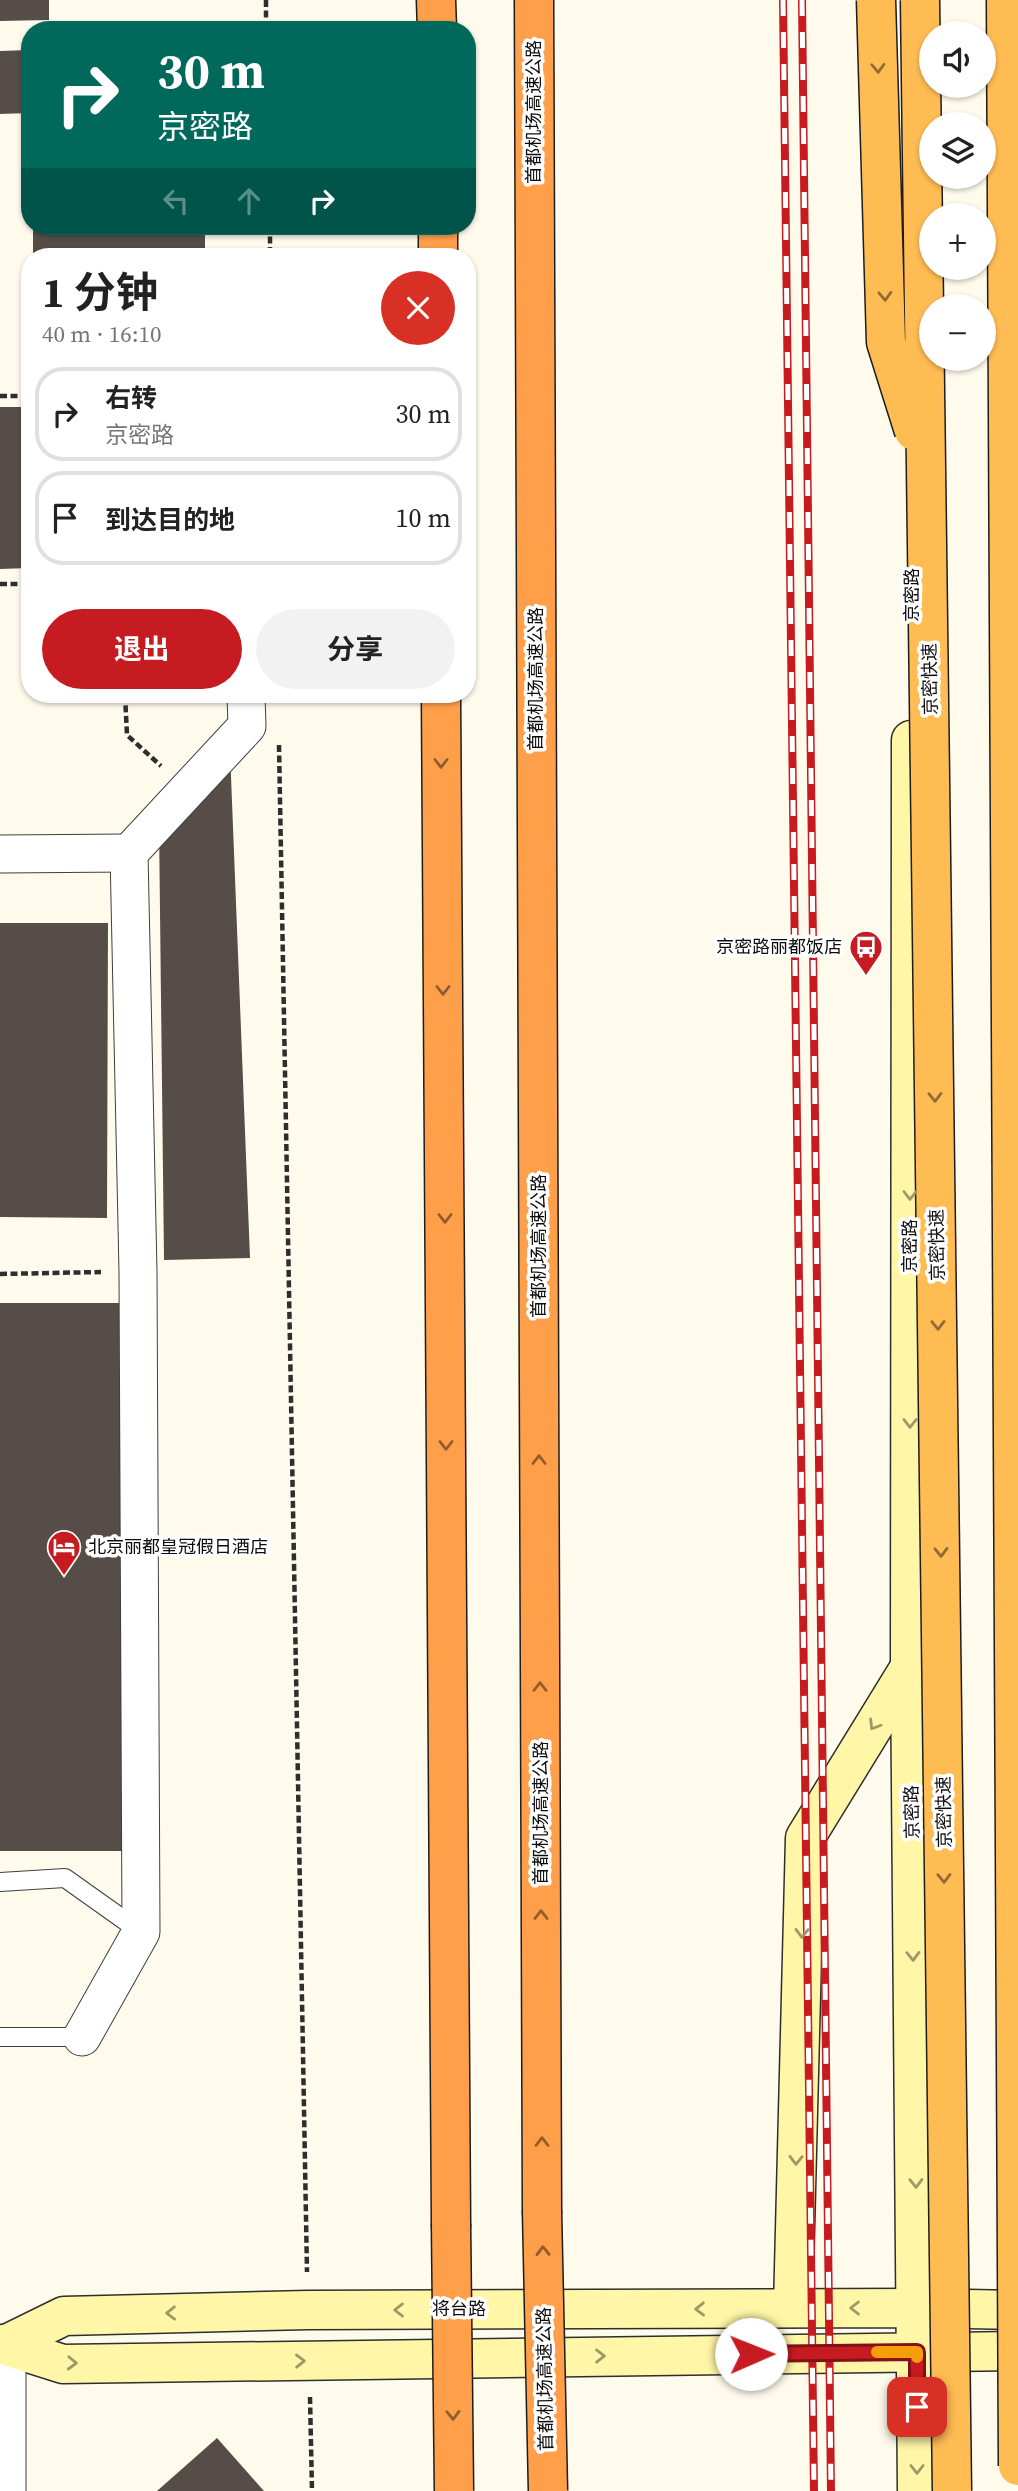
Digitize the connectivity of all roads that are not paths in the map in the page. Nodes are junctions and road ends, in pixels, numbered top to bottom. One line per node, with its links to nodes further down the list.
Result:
1 (436, 0): 8 (highway)
2 (534, 0): 30 (highway, 首都机场高速公路, one-way to 2, bridge)
3 (876, 0): 10 (highway, one-way to 10, bridge)
4 (911, 0): 16 (main road, 京密路, one-way to 16)
5 (920, 0): 10 (highway, 京密快速, bridge)
6 (1006, 0): 27 (highway, bridge)
7 (1012, 0): 9 (main road)
8 (437, 21)
9 (1016, 86): 11 (main road)
10 (928, 474): 32 (highway, 京密快速, one-way to 32, bridge)
11 (1018, 643)
12 (246, 703): 14 (street)
13 (441, 703): 29 (highway, one-way to 29, bridge)
14 (129, 853): 15 (street); 18 (street)
15 (0, 854)
16 (910, 1667): 21 (main road, one-way to 21); 22 (main road, 京密路, one-way to 22)
17 (0, 1882): 18 (lane)
18 (141, 1932): 20 (street)
19 (0, 2037): 20 (lane)
20 (82, 2037)
21 (793, 2308): 22 (main road, 将台路, one-way to 21); 24 (main road, 将台路, one-way to 24)
22 (917, 2308): 23 (main road, 将台路); 26 (main road, 京密路)
23 (1018, 2310)
24 (4, 2344): 26 (main road, one-way to 26); 28 (street)
25 (1018, 2351): 26 (main road)
26 (917, 2352): 31 (main road, 京密路, one-way to 31)
27 (1018, 2466)
28 (7, 2491)
29 (454, 2491)
30 (548, 2491)
31 (917, 2491)
32 (952, 2491)

